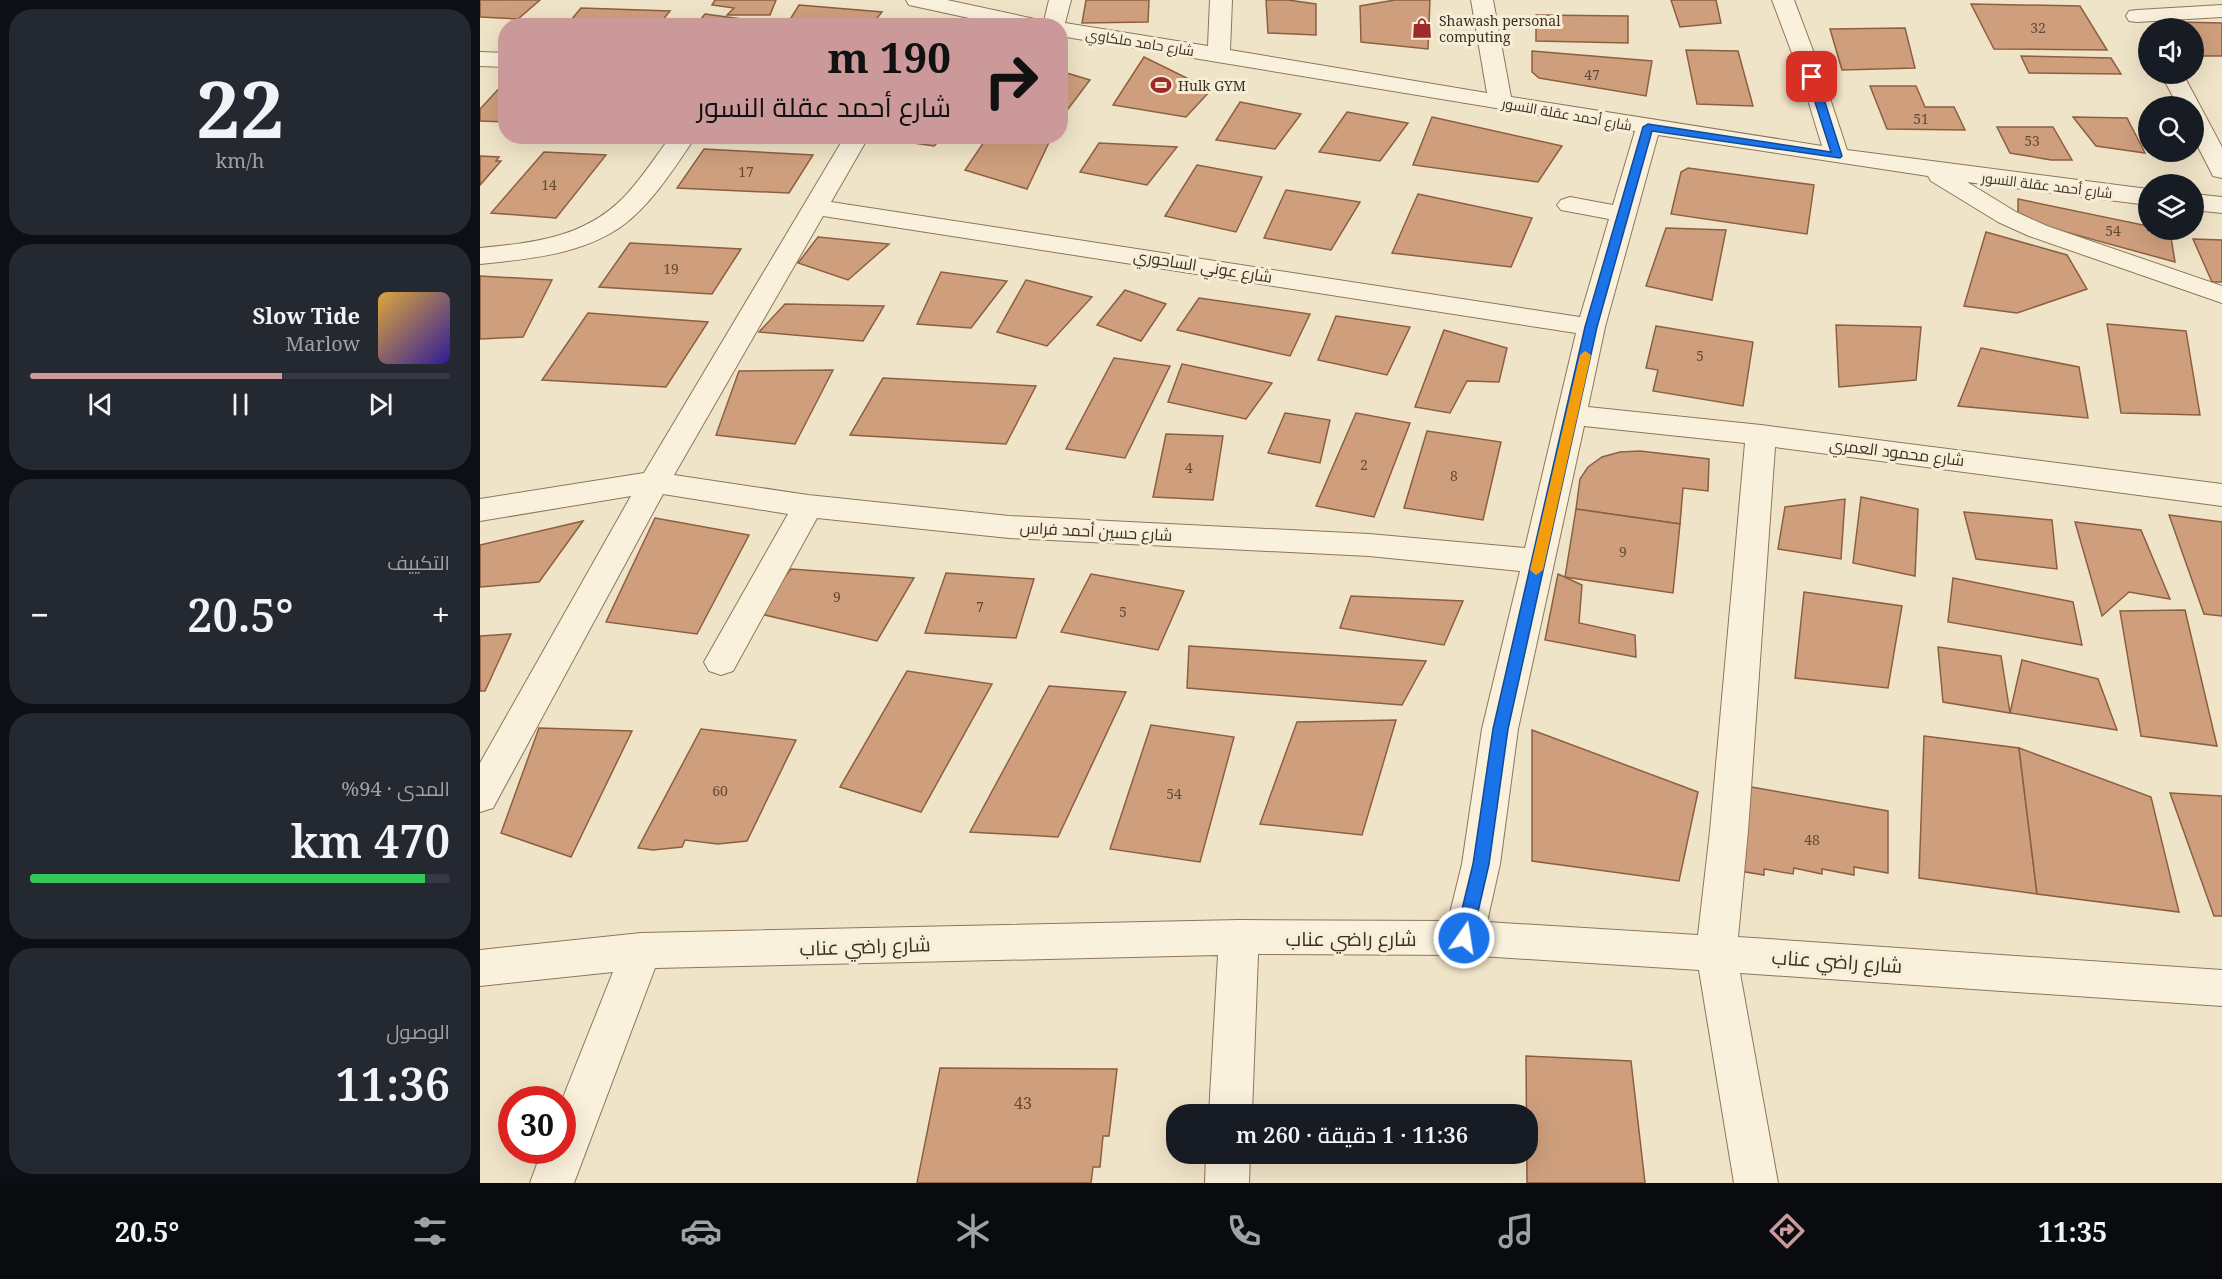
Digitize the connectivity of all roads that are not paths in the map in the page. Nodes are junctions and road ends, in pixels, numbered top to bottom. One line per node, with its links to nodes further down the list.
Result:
1 (1060, 0): 10 (street)
2 (1221, 0): 12 (street)
3 (1482, 0): 15 (street)
4 (1783, 0): 20 (street)
5 (926, 3): 8 (street); 9 (street)
6 (2222, 11): 7 (street)
7 (2138, 17)
8 (925, 18)
9 (1000, 18)
10 (1056, 18)
11 (1068, 30): 12 (street, شارع حامد ملكاوي)
12 (1219, 54): 15 (street, شارع أحمد عقلة النسور)
13 (480, 59): 14 (street)
14 (498, 60)
15 (1500, 102): 16 (street, شارع أحمد عقلة النسور)
16 (1648, 127): 20 (street, شارع أحمد عقلة النسور); 28 (street)
17 (2204, 135): 22 (street)
18 (678, 144): 29 (street)
19 (852, 144): 27 (street)
20 (1837, 156): 21 (street, شارع أحمد عقلة النسور)
21 (1928, 169): 23 (street, شارع أحمد عقلة النسور); 30 (street)
22 (2222, 171)
23 (2138, 196)
24 (2204, 203): 25 (street)
25 (2222, 205)
26 (1570, 206): 28 (street)
27 (816, 207): 31 (street, شارع عوني الساحوري); 34 (street)
28 (1624, 214): 31 (street)
29 (480, 256)
30 (2222, 295)
31 (1591, 327): 32 (street)
32 (1572, 416): 33 (street, شارع محمود العمري); 38 (street)
33 (1761, 435): 35 (street, شارع محمود العمري); 44 (street)
34 (654, 482): 36 (street, شارع حسين أحمد فراس); 37 (street, شارع حسين أحمد فراس); 40 (street)
35 (2222, 495)
36 (808, 506): 38 (street, شارع حسين أحمد فراس); 39 (street)
37 (480, 510)
38 (1539, 561): 42 (street)
39 (721, 662)
40 (480, 797)
41 (1239, 937): 42 (street, شارع راضي عناب); 43 (street, شارع راضي عناب); 47 (street)
42 (1464, 938): 44 (street, شارع راضي عناب)
43 (641, 951): 45 (street, شارع راضي عناب); 49 (street)
44 (1716, 953): 46 (street, شارع راضي عناب); 51 (street)
45 (480, 968)
46 (2222, 988)
47 (1231, 1104)
48 (1228, 1164): 50 (street)
49 (552, 1183)
50 (1227, 1183)
51 (1756, 1183)

